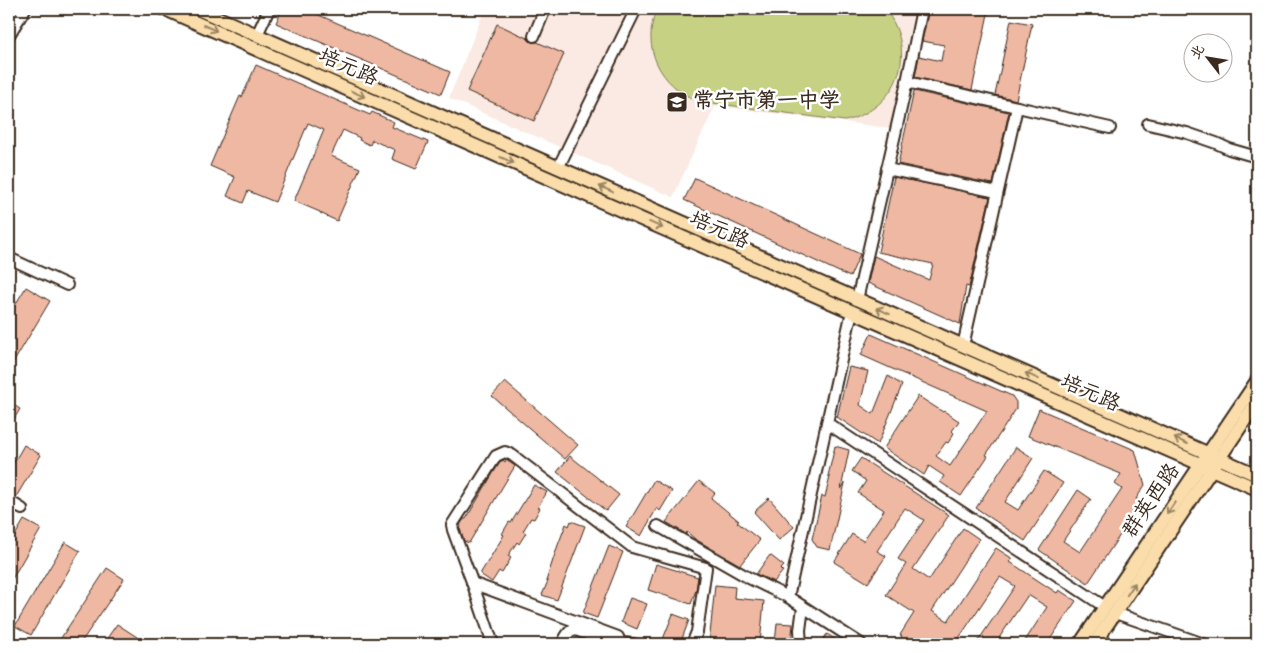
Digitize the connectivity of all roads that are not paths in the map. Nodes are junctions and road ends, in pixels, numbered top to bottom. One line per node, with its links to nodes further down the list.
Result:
1 (24, 9): 9 (street)
2 (165, 9): 22 (main road, 培元路, one-way to 22)
3 (198, 9): 10 (main road, 培元路)
4 (269, 9): 10 (street)
5 (545, 9): 11 (street)
6 (623, 9): 8 (street)
7 (922, 9): 12 (street)
8 (635, 11): 17 (street)
9 (9, 35)
10 (257, 35): 17 (main road, 培元路)
11 (534, 36)
12 (907, 82): 13 (street); 18 (street)
13 (1017, 107): 15 (street); 19 (street)
14 (1148, 124): 16 (street)
15 (1110, 128)
16 (1257, 157)
17 (558, 168): 22 (main road, 培元路, one-way to 17)
18 (887, 169): 19 (street); 22 (street)
19 (997, 192): 23 (street)
20 (9, 258): 21 (street)
21 (67, 285)
22 (855, 305): 23 (main road, 培元路, one-way to 22); 26 (street); 28 (main road, 培元路)
23 (962, 346): 27 (main road, 培元路, one-way to 23)
24 (1257, 381): 27 (main road, 群英西路)
25 (1257, 402): 27 (main road, 群英西路)
26 (827, 423): 35 (street); 37 (street)
27 (1214, 456): 28 (main road, 群英西路); 29 (main road, 培元路)
28 (1206, 467): 30 (main road, 培元路); 37 (main road, 群英西路)
29 (1257, 475)
30 (1257, 489)
31 (9, 501): 32 (street)
32 (22, 509)
33 (658, 526): 35 (street)
34 (472, 583): 38 (street); 39 (street); 42 (street)
35 (788, 597): 36 (street)
36 (803, 607): 43 (street); 44 (street)
37 (1110, 610): 45 (main road, 群英西路); 46 (main road, 群英西路); 47 (street)
38 (618, 642): 40 (street); 41 (street)
39 (493, 644)
40 (562, 644)
41 (633, 644)
42 (692, 644)
43 (801, 644)
44 (861, 644)
45 (1080, 644)
46 (1094, 644)
47 (1204, 644)

